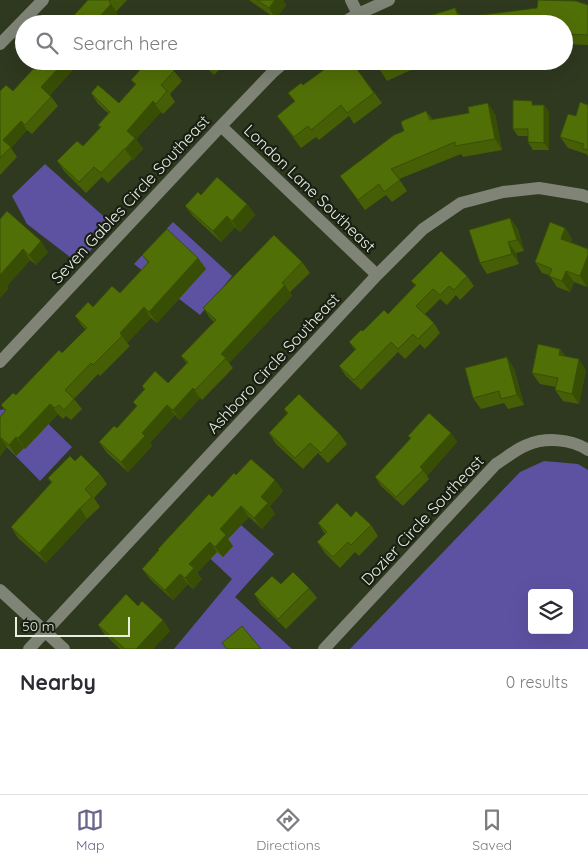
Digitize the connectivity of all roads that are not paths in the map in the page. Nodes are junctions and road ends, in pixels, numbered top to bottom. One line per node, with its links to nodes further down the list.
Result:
1 (42, 0): 5 (street)
2 (351, 0): 4 (street)
3 (389, 0): 4 (street)
4 (358, 14)
5 (28, 15)
6 (15, 28): 7 (street)
7 (0, 44)
8 (276, 70): 9 (street, Seven Gables Circle Southeast)
9 (221, 126): 11 (street, London Lane Southeast); 12 (street, Seven Gables Circle Southeast)
10 (588, 197): 11 (street, Ashboro Circle Southeast)
11 (377, 275): 15 (street, Ashboro Circle Southeast)
12 (0, 362)
13 (588, 450): 18 (street, Dozier Circle Southeast)
14 (0, 590): 15 (street)
15 (45, 632): 16 (street, Ashboro Circle Southeast); 17 (street)
16 (29, 649)
17 (64, 649)
18 (324, 649)

